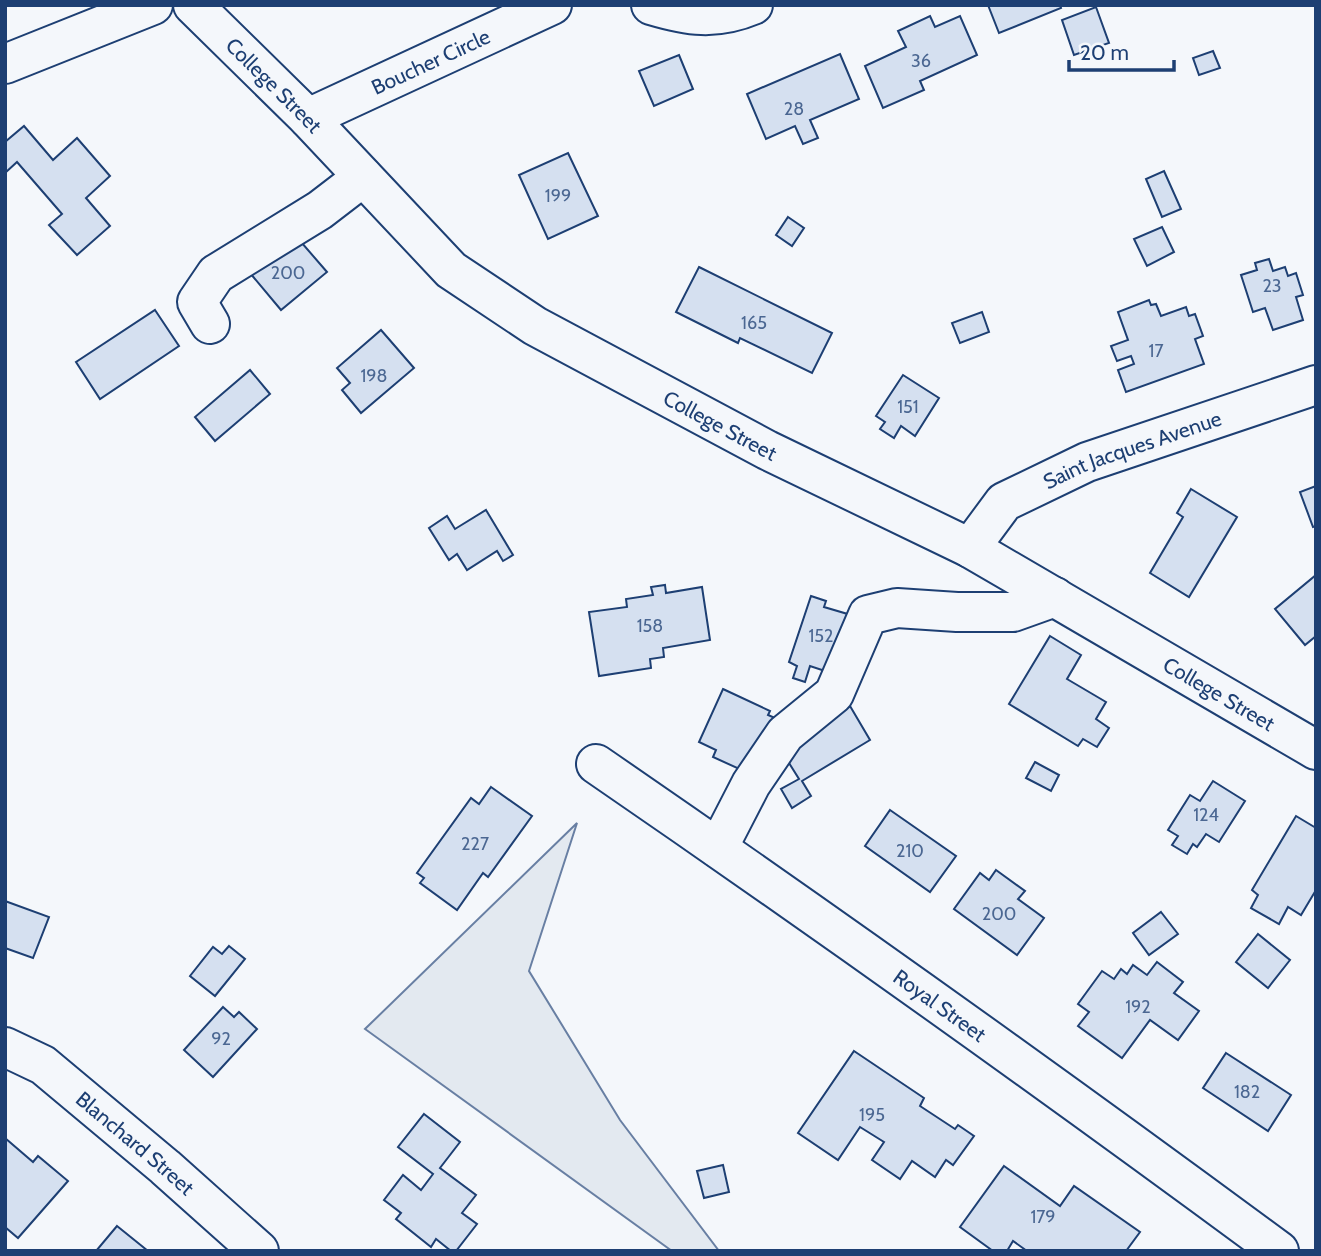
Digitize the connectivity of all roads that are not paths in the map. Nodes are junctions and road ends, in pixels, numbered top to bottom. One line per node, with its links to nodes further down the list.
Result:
1 (153, 5): 6 (street)
2 (193, 5): 7 (street, College Street)
3 (552, 5): 7 (street, Boucher Circle)
4 (650, 5): 5 (street)
5 (752, 5)
6 (5, 64)
7 (309, 118): 8 (street, College Street)
8 (363, 177): 9 (street); 11 (street, College Street)
9 (210, 324)
10 (1316, 385): 11 (street, Saint Jacques Avenue)
11 (970, 548): 12 (street, College Street)
12 (1055, 597): 13 (street, College Street); 15 (street)
13 (1316, 750)
14 (596, 764): 15 (street, Royal Street)
15 (718, 848): 18 (street, Royal Street)
16 (5, 1047): 17 (street, Blanchard Street)
17 (259, 1251)
18 (1279, 1251)

